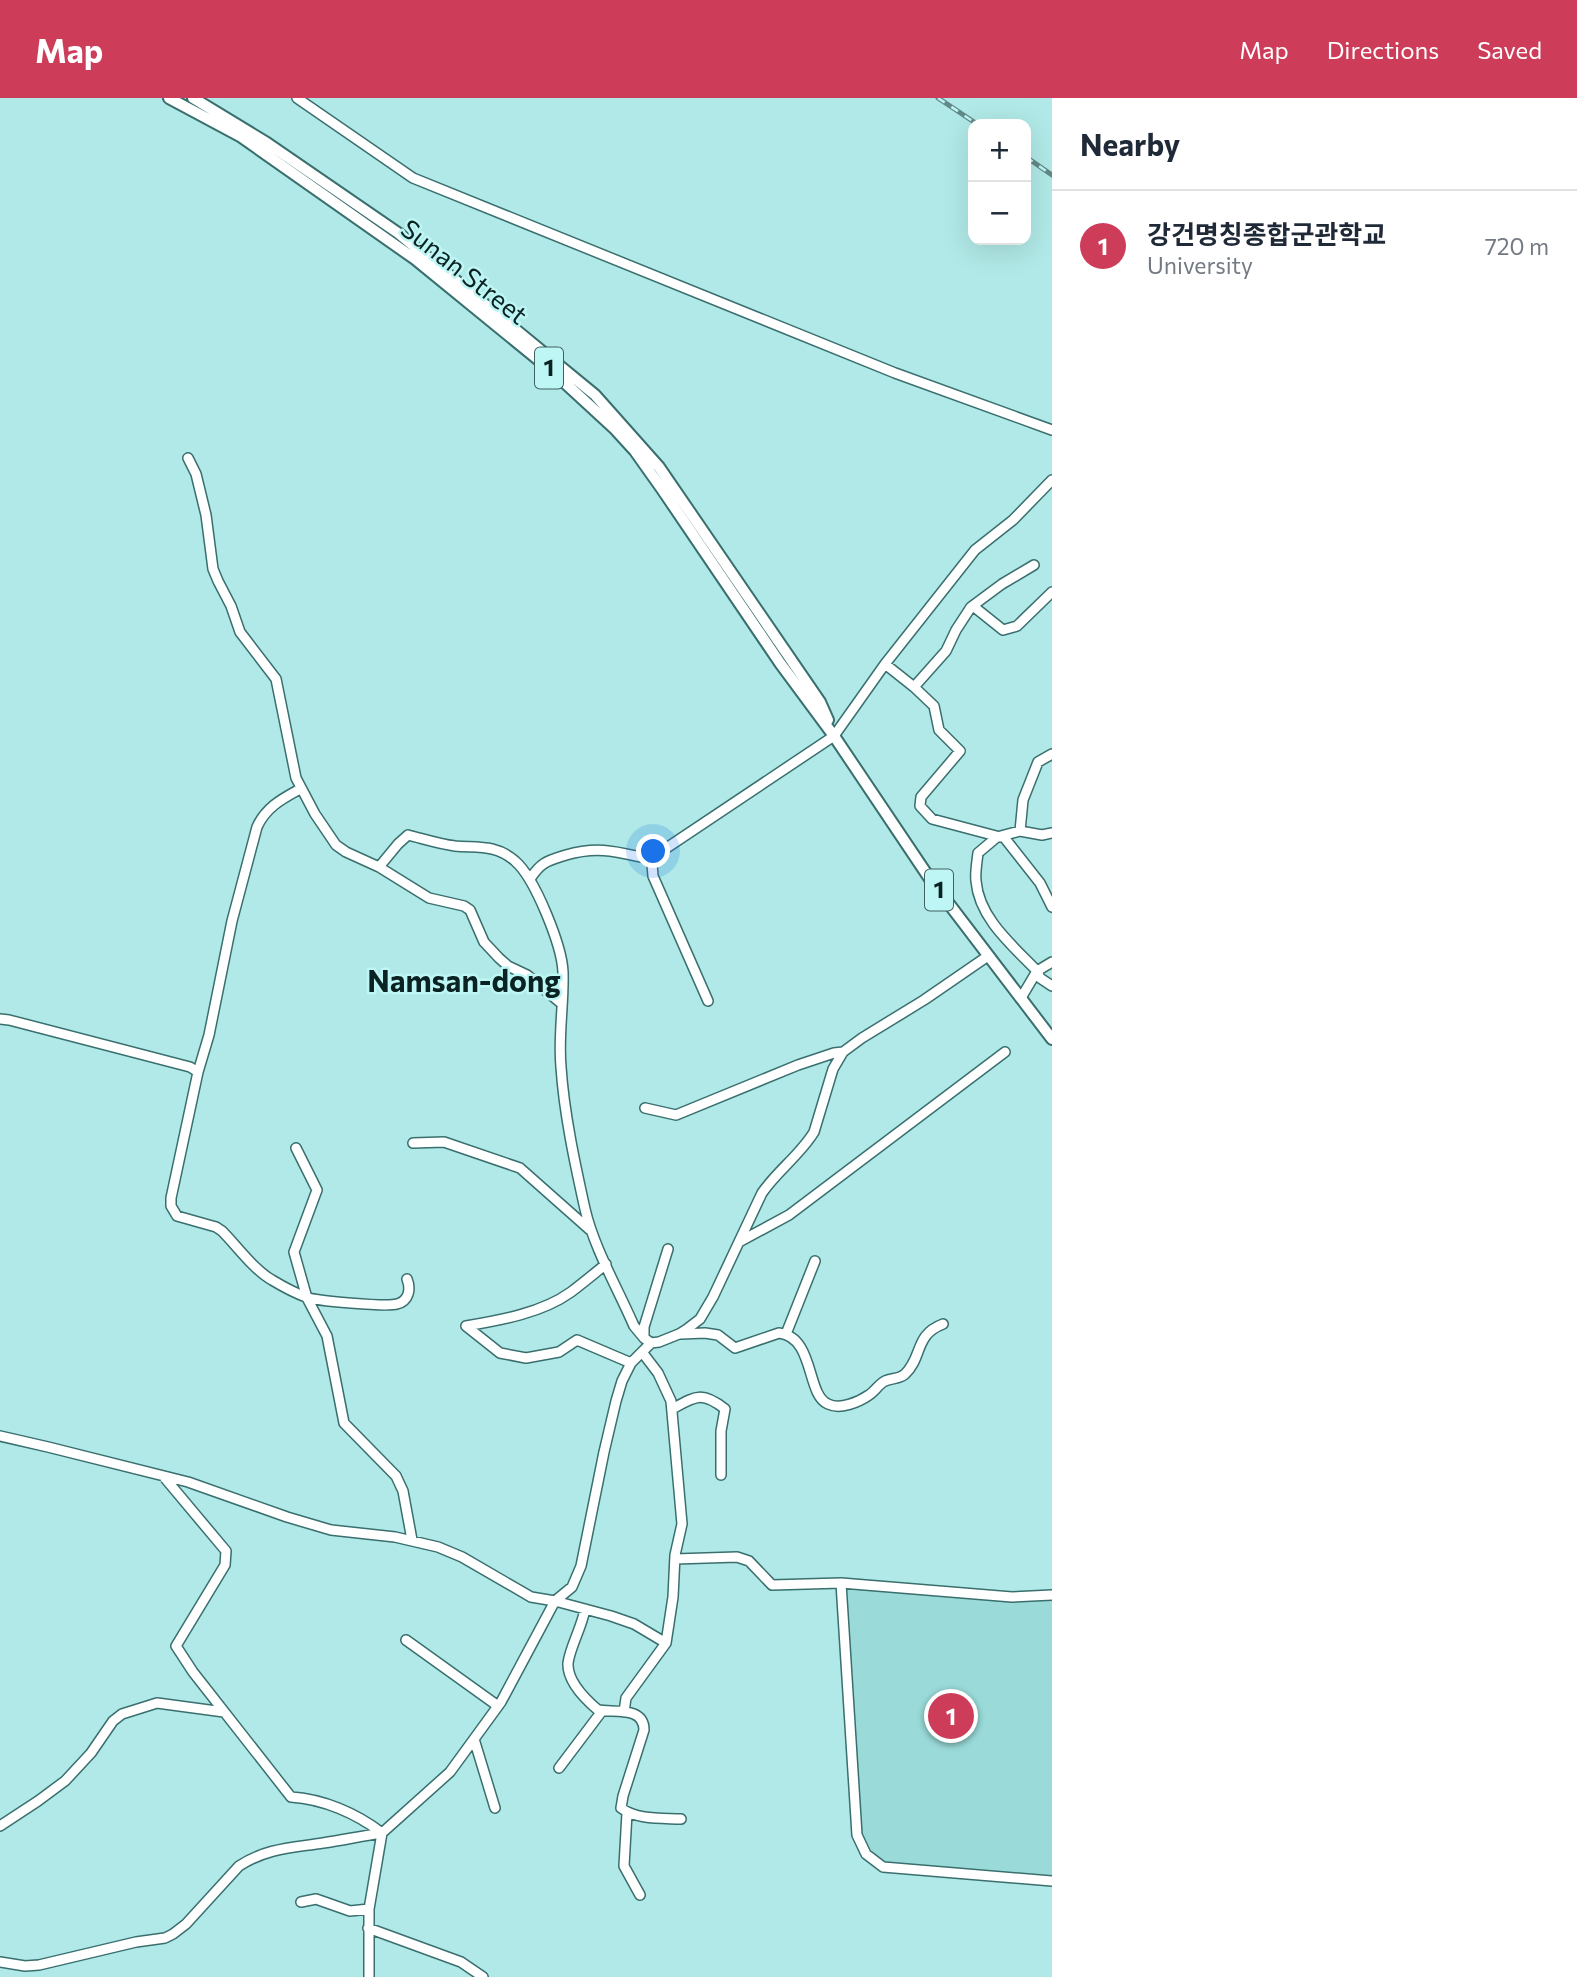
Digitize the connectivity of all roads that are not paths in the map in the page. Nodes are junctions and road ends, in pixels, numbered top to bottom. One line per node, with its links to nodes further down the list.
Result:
1 (169, 98): 12 (main road, Sunan Street / 1)
2 (193, 98): 12 (main road, Sunan Street / 1)
3 (297, 98): 4 (street)
4 (1052, 430)
5 (188, 458): 14 (street)
6 (1052, 480): 10 (street)
7 (1034, 565): 9 (street)
8 (1052, 592): 9 (street)
9 (973, 606): 11 (street)
10 (885, 664): 11 (street); 12 (street)
11 (914, 687): 17 (street)
12 (834, 736): 18 (street); 22 (main road, Sunan Street / 1)
13 (1052, 754): 15 (street)
14 (300, 789): 19 (street); 33 (street)
15 (1020, 831): 16 (street); 17 (street)
16 (1052, 833)
17 (1002, 836): 21 (street); 24 (street)
18 (654, 860): 20 (street); 27 (street)
19 (379, 867): 20 (street); 28 (street)
20 (530, 879): 28 (street)
21 (1052, 907)
22 (988, 956): 26 (main road, Sunan Street / 1); 31 (street)
23 (1052, 962): 24 (street)
24 (1037, 971): 25 (street); 26 (street)
25 (1052, 986)
26 (1021, 998): 30 (main road, Sunan Street / 1)
27 (708, 1002)
28 (561, 1003): 37 (street)
29 (0, 1019): 33 (street)
30 (1052, 1039)
31 (843, 1052): 34 (street); 38 (street)
32 (1005, 1052): 38 (street)
33 (198, 1072): 43 (street)
34 (645, 1108)
35 (413, 1143): 37 (street)
36 (296, 1148): 43 (street)
37 (592, 1231): 41 (street)
38 (739, 1242): 45 (street)
39 (668, 1249): 47 (street)
40 (815, 1261): 46 (street)
41 (606, 1264): 47 (street); 49 (street)
42 (407, 1279): 43 (street)
43 (307, 1298): 54 (street)
44 (943, 1324): 46 (street)
45 (679, 1334): 46 (street); 47 (street)
46 (786, 1334)
47 (648, 1340): 48 (street)
48 (642, 1352): 49 (street); 50 (street)
49 (631, 1363): 58 (street)
50 (673, 1409): 52 (street); 55 (street)
51 (0, 1436): 53 (street)
52 (721, 1475)
53 (164, 1476): 54 (street); 64 (street)
54 (412, 1539): 58 (street)
55 (675, 1559): 56 (street); 61 (street)
56 (841, 1583): 57 (street); 73 (street)
57 (1052, 1595)
58 (555, 1601): 59 (street); 62 (street)
59 (585, 1609): 61 (street); 63 (street)
60 (406, 1640): 62 (street)
61 (666, 1643): 65 (street)
62 (498, 1706): 66 (street)
63 (602, 1711): 65 (street); 67 (street)
64 (224, 1712): 71 (street); 72 (street)
65 (624, 1712): 69 (street)
66 (474, 1740): 68 (street); 72 (street)
67 (559, 1768)
68 (495, 1808)
69 (627, 1813): 70 (street); 74 (street)
70 (681, 1819)
71 (0, 1826)
72 (382, 1833): 76 (street); 78 (street)
73 (1052, 1881)
74 (640, 1895)
75 (301, 1902): 76 (street)
76 (369, 1909): 77 (street)
77 (368, 1928): 79 (street); 80 (street)
78 (0, 1962)
79 (369, 1977)
80 (483, 1977)

